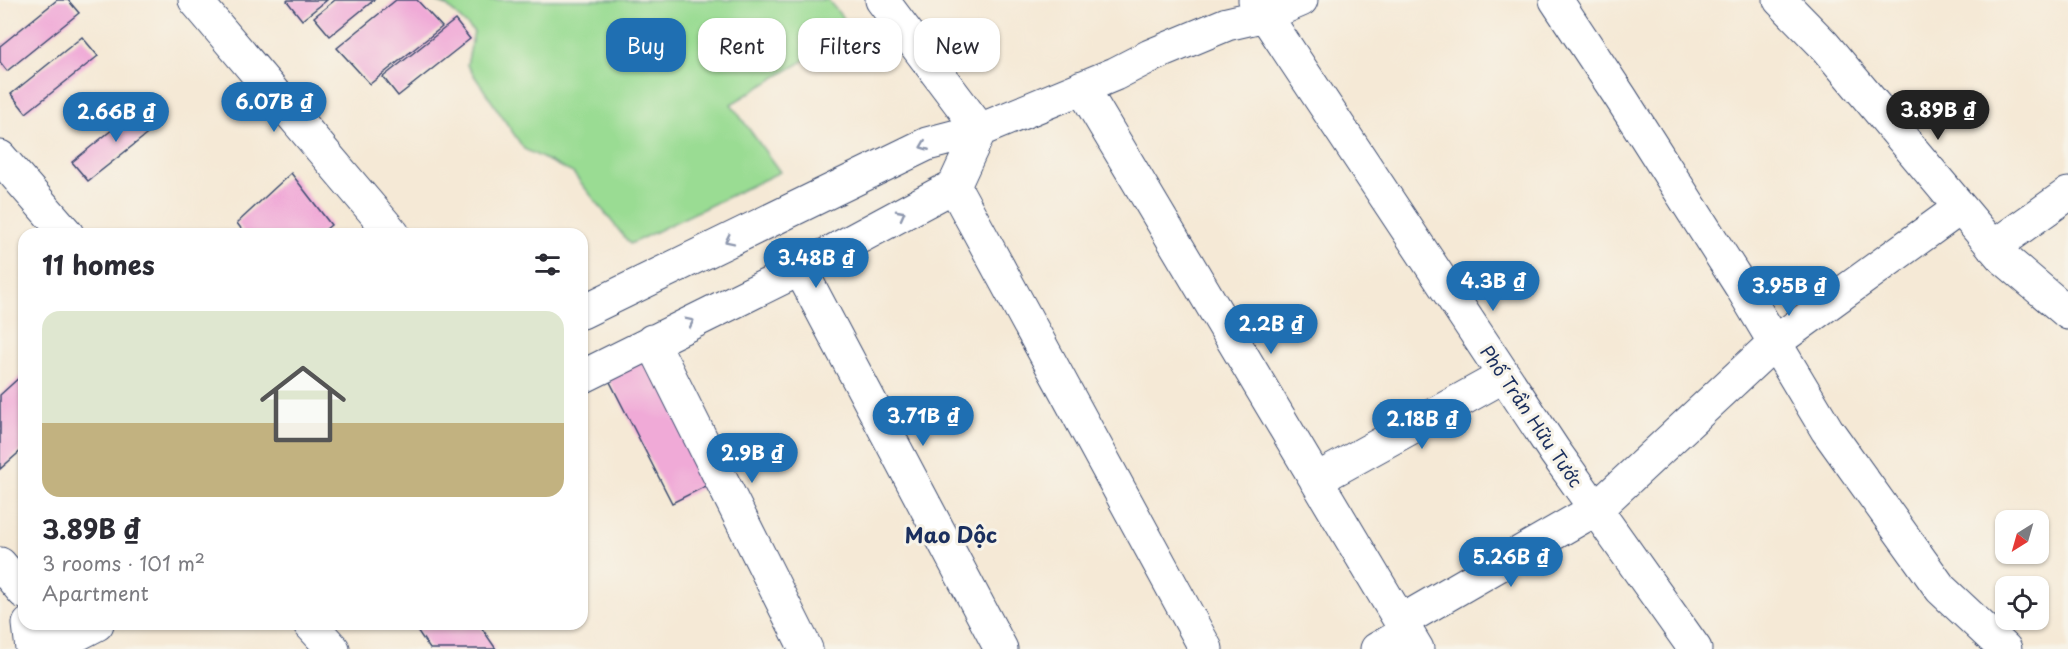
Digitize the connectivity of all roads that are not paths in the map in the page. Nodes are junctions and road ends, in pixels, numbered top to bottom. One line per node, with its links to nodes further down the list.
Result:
1 (195, 0): 14 (street)
2 (882, 0): 8 (street)
3 (1301, 0): 6 (street)
4 (1556, 0): 20 (street)
5 (1780, 0): 12 (street)
6 (1260, 8): 7 (street); 22 (street, Phố Trần Hữu Tước)
7 (1082, 87): 8 (street); 23 (street)
8 (980, 130): 10 (street); 17 (street, one-way to 17)
9 (0, 157): 13 (street)
10 (954, 186): 16 (street, one-way to 10); 38 (street)
11 (2068, 194): 15 (street)
12 (1960, 208): 15 (street); 20 (street)
13 (62, 228)
14 (388, 228)
15 (1993, 247): 18 (street)
16 (800, 269): 19 (street, one-way to 16); 37 (street)
17 (588, 309)
18 (2068, 313)
19 (652, 341): 21 (street); 36 (street)
20 (1774, 343): 24 (street); 41 (street)
21 (588, 374)
22 (1504, 376): 23 (street); 24 (street, Phố Trần Hữu Tước)
23 (1316, 480): 32 (street)
24 (1596, 509): 32 (street); 40 (street, Phố Trần Hữu Tước)
25 (0, 564): 26 (street)
26 (18, 585)
27 (18, 595): 28 (street)
28 (0, 605)
29 (30, 630): 33 (street)
30 (85, 630): 34 (street)
31 (316, 630): 35 (street)
32 (1408, 634): 39 (street)
33 (32, 649)
34 (49, 649)
35 (333, 649)
36 (806, 649)
37 (1001, 649)
38 (1206, 649)
39 (1377, 649)
40 (1695, 649)
41 (2005, 649)

